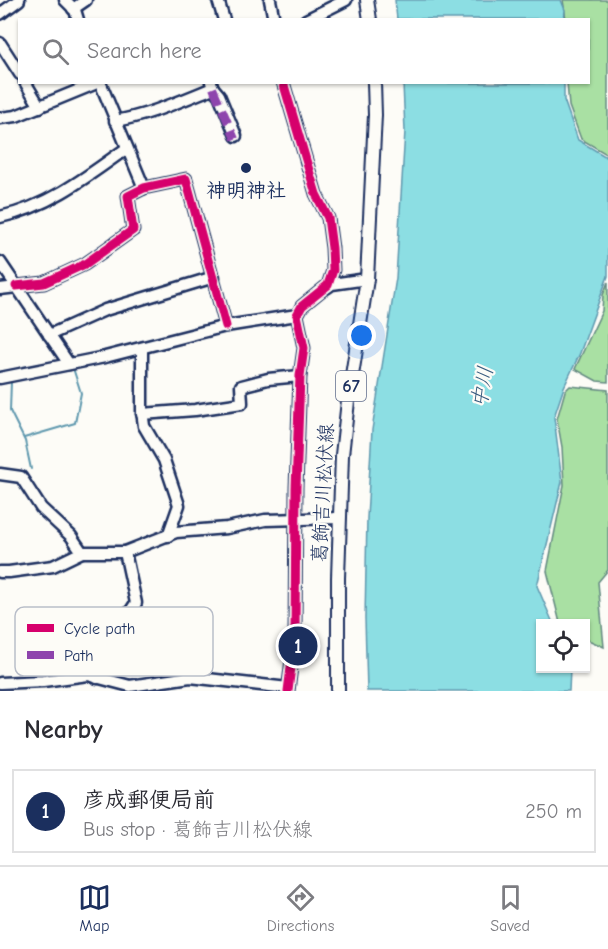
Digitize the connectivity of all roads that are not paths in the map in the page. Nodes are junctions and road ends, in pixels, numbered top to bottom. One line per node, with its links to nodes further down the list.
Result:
1 (19, 0): 9 (street)
2 (64, 0): 8 (street)
3 (86, 0): 8 (street)
4 (219, 0): 11 (street)
5 (270, 0): 12 (street)
6 (346, 0): 13 (street)
7 (368, 0): 14 (main road)
8 (73, 9): 10 (street)
9 (0, 14)
10 (77, 18)
11 (224, 18)
12 (274, 18)
13 (310, 18)
14 (370, 18)
15 (0, 43): 16 (street)
16 (18, 71)
17 (26, 84): 23 (street)
18 (94, 84): 23 (street)
19 (100, 84): 25 (street)
20 (284, 84): 34 (street)
21 (374, 84): 32 (main road, 葛飾吉川松伏線 / 67)
22 (212, 85): 25 (street); 26 (street)
23 (40, 107): 24 (street)
24 (0, 118)
25 (115, 121): 27 (street)
26 (236, 136)
27 (127, 147): 28 (street); 29 (street)
28 (144, 188): 31 (street); 33 (street)
29 (0, 217)
30 (0, 262): 33 (street)
31 (214, 277): 37 (street); 38 (street)
32 (368, 279): 34 (street); 46 (main road, 葛飾吉川松伏線 / 67)
33 (17, 286): 35 (street); 38 (street)
34 (326, 288): 36 (street)
35 (0, 289)
36 (297, 315): 37 (street); 41 (street)
37 (226, 326): 39 (street)
38 (49, 335): 40 (street)
39 (142, 348): 40 (street); 43 (street)
40 (69, 364): 42 (street)
41 (300, 376): 43 (street); 45 (street)
42 (0, 378)
43 (142, 414): 47 (street)
44 (0, 474): 48 (street)
45 (295, 518): 46 (street); 47 (street); 56 (street)
46 (340, 518): 57 (main road, 葛飾吉川松伏線 / 67)
47 (168, 536): 49 (street)
48 (82, 552): 49 (street); 50 (street)
49 (125, 552): 51 (street)
50 (0, 572)
51 (133, 607)
52 (80, 676): 55 (street)
53 (91, 676): 54 (street)
54 (97, 678): 56 (street)
55 (0, 683)
56 (288, 689)
57 (338, 691)

